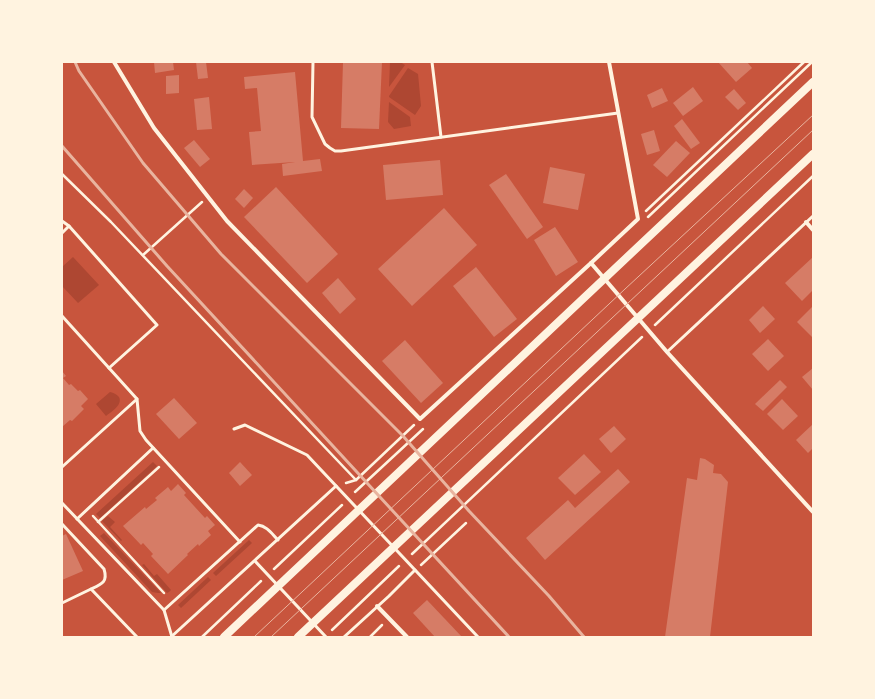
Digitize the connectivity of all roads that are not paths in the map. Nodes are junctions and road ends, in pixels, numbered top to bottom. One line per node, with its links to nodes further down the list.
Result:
1 (114, 62): 15 (street)
2 (313, 62): 7 (lane)
3 (432, 62): 7 (lane)
4 (609, 62): 6 (street)
5 (813, 82): 38 (main road)
6 (618, 113): 7 (lane); 15 (street)
7 (441, 137)
8 (813, 154): 39 (main road)
9 (813, 216): 11 (lane)
10 (62, 221): 12 (lane)
11 (806, 222): 13 (street); 17 (lane)
12 (69, 226): 14 (lane); 18 (lane)
13 (813, 230)
14 (62, 233)
15 (592, 263): 17 (street)
16 (62, 316): 18 (lane)
17 (667, 352): 25 (street)
18 (109, 368): 19 (lane)
19 (137, 399): 21 (lane); 22 (lane)
20 (234, 429): 23 (lane)
21 (153, 448): 26 (lane); 29 (lane)
22 (62, 467)
23 (336, 486): 28 (lane); 31 (lane)
24 (62, 503): 26 (lane)
25 (813, 512)
26 (77, 519): 35 (lane)
27 (62, 524): 32 (lane)
28 (278, 540): 29 (lane); 30 (lane)
29 (240, 542): 35 (lane)
30 (255, 561): 37 (lane); 40 (lane)
31 (415, 570): 34 (lane); 43 (lane)
32 (91, 590): 33 (lane); 36 (lane)
33 (62, 603)
34 (377, 606): 41 (lane); 42 (street)
35 (164, 610): 37 (lane)
36 (137, 637)
37 (172, 637)
38 (224, 637)
39 (298, 637)
40 (326, 637)
41 (344, 637)
42 (407, 637)
43 (478, 637)

